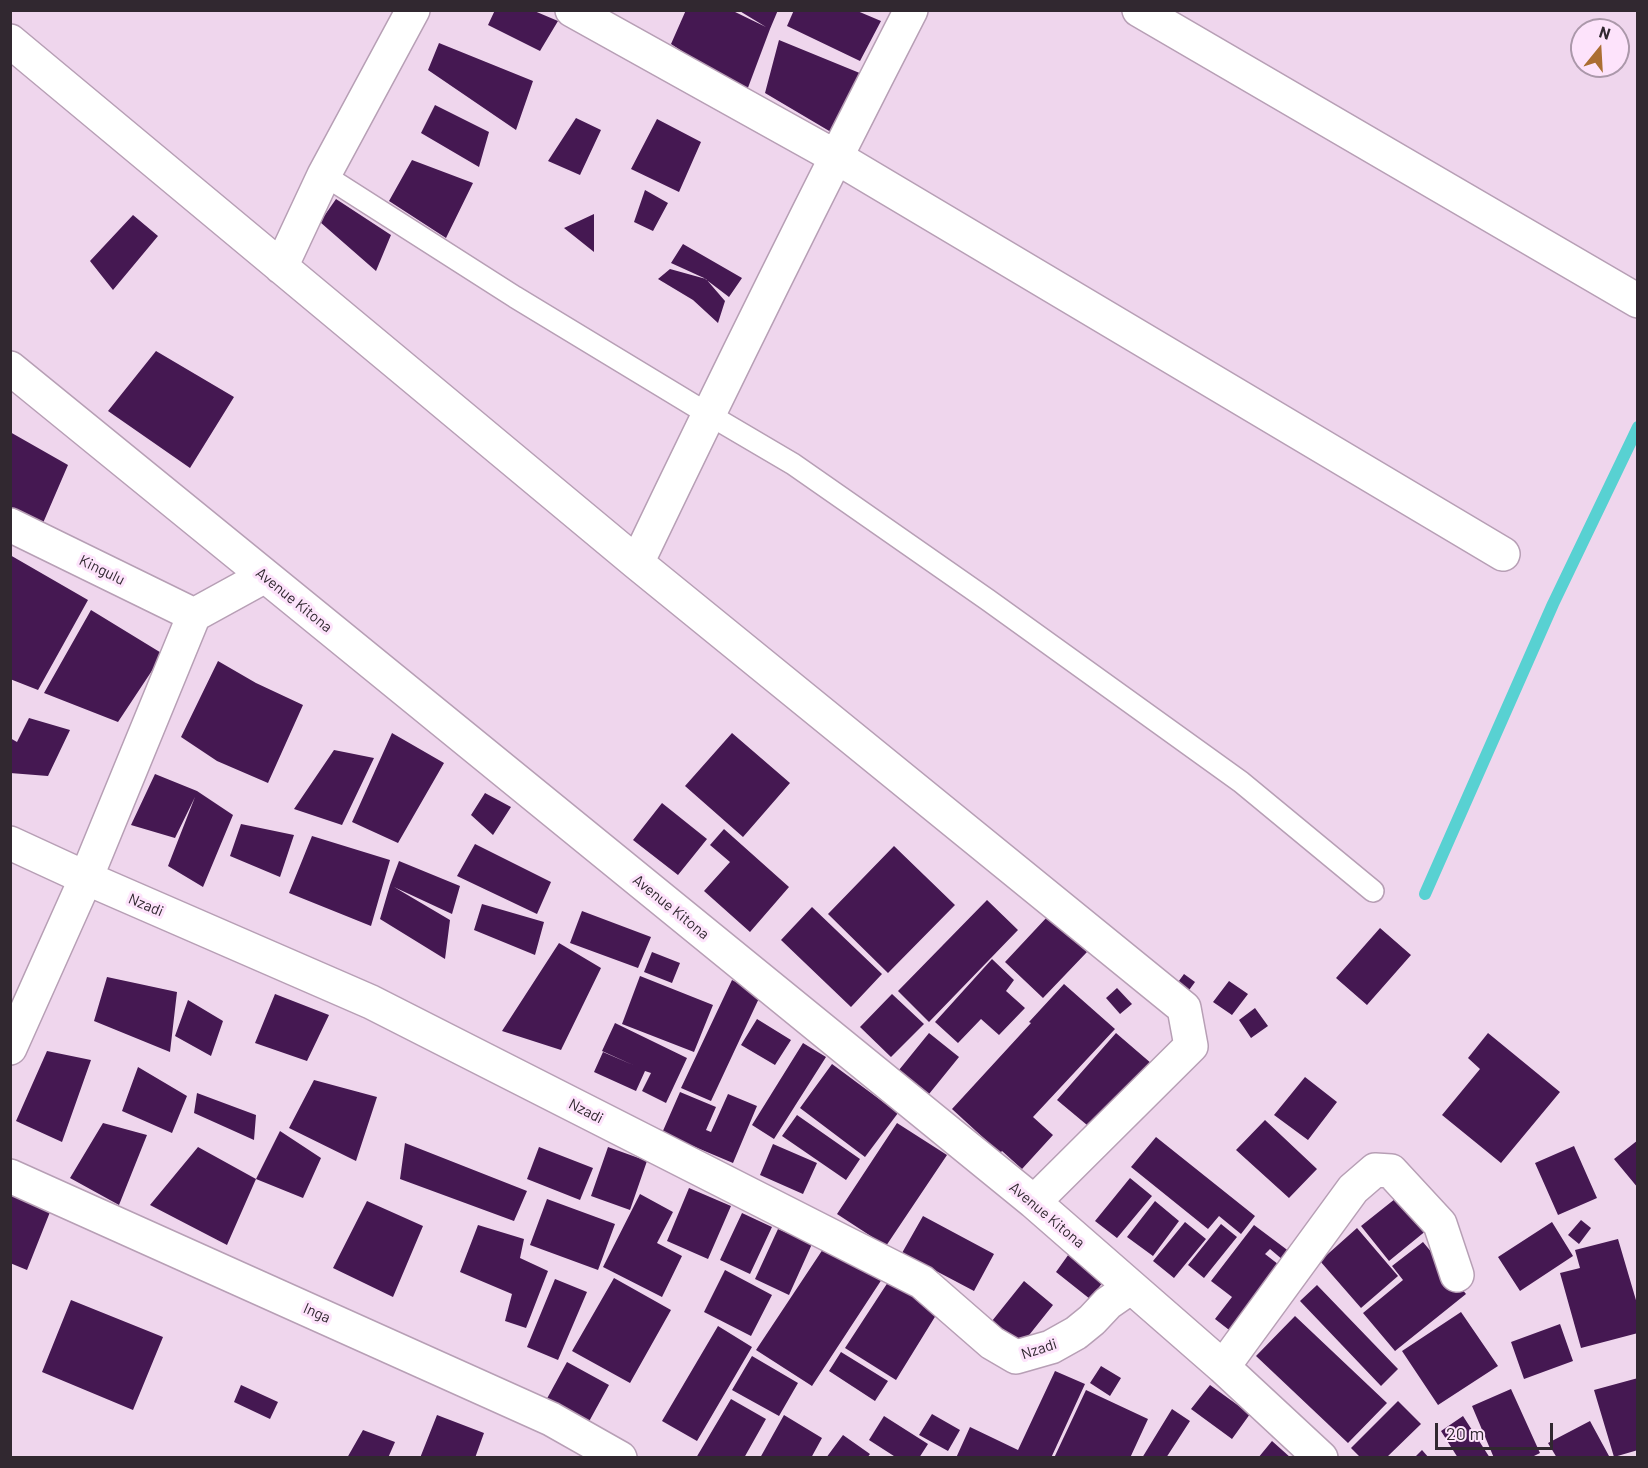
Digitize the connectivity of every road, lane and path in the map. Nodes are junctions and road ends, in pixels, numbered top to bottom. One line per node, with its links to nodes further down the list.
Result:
1 (413, 10): 7 (street)
2 (572, 10): 6 (street)
3 (911, 10): 6 (street)
4 (1139, 10): 9 (street)
5 (10, 41): 8 (street)
6 (836, 157): 11 (street); 13 (street)
7 (324, 175): 8 (street); 11 (lane)
8 (281, 267): 14 (street)
9 (1638, 301)
10 (10, 368): 15 (street, Avenue Kitona)
11 (708, 414): 14 (street); 19 (lane)
12 (10, 525): 16 (street, Kingulu)
13 (1503, 554)
14 (637, 563): 22 (street)
15 (265, 576): 16 (street); 22 (street, Avenue Kitona)
16 (194, 615): 18 (street)
17 (10, 843): 18 (street, Nzadi)
18 (86, 878): 20 (street); 24 (street, Nzadi)
19 (1373, 891)
20 (10, 1047)
21 (10, 1176): 26 (street, Inga)
22 (1034, 1202): 24 (street, Avenue Kitona)
23 (1457, 1275): 25 (street)
24 (1131, 1287): 25 (street, Avenue Kitona)
25 (1223, 1367): 27 (street, Avenue Kitona)
26 (620, 1458)
27 (1321, 1458)

